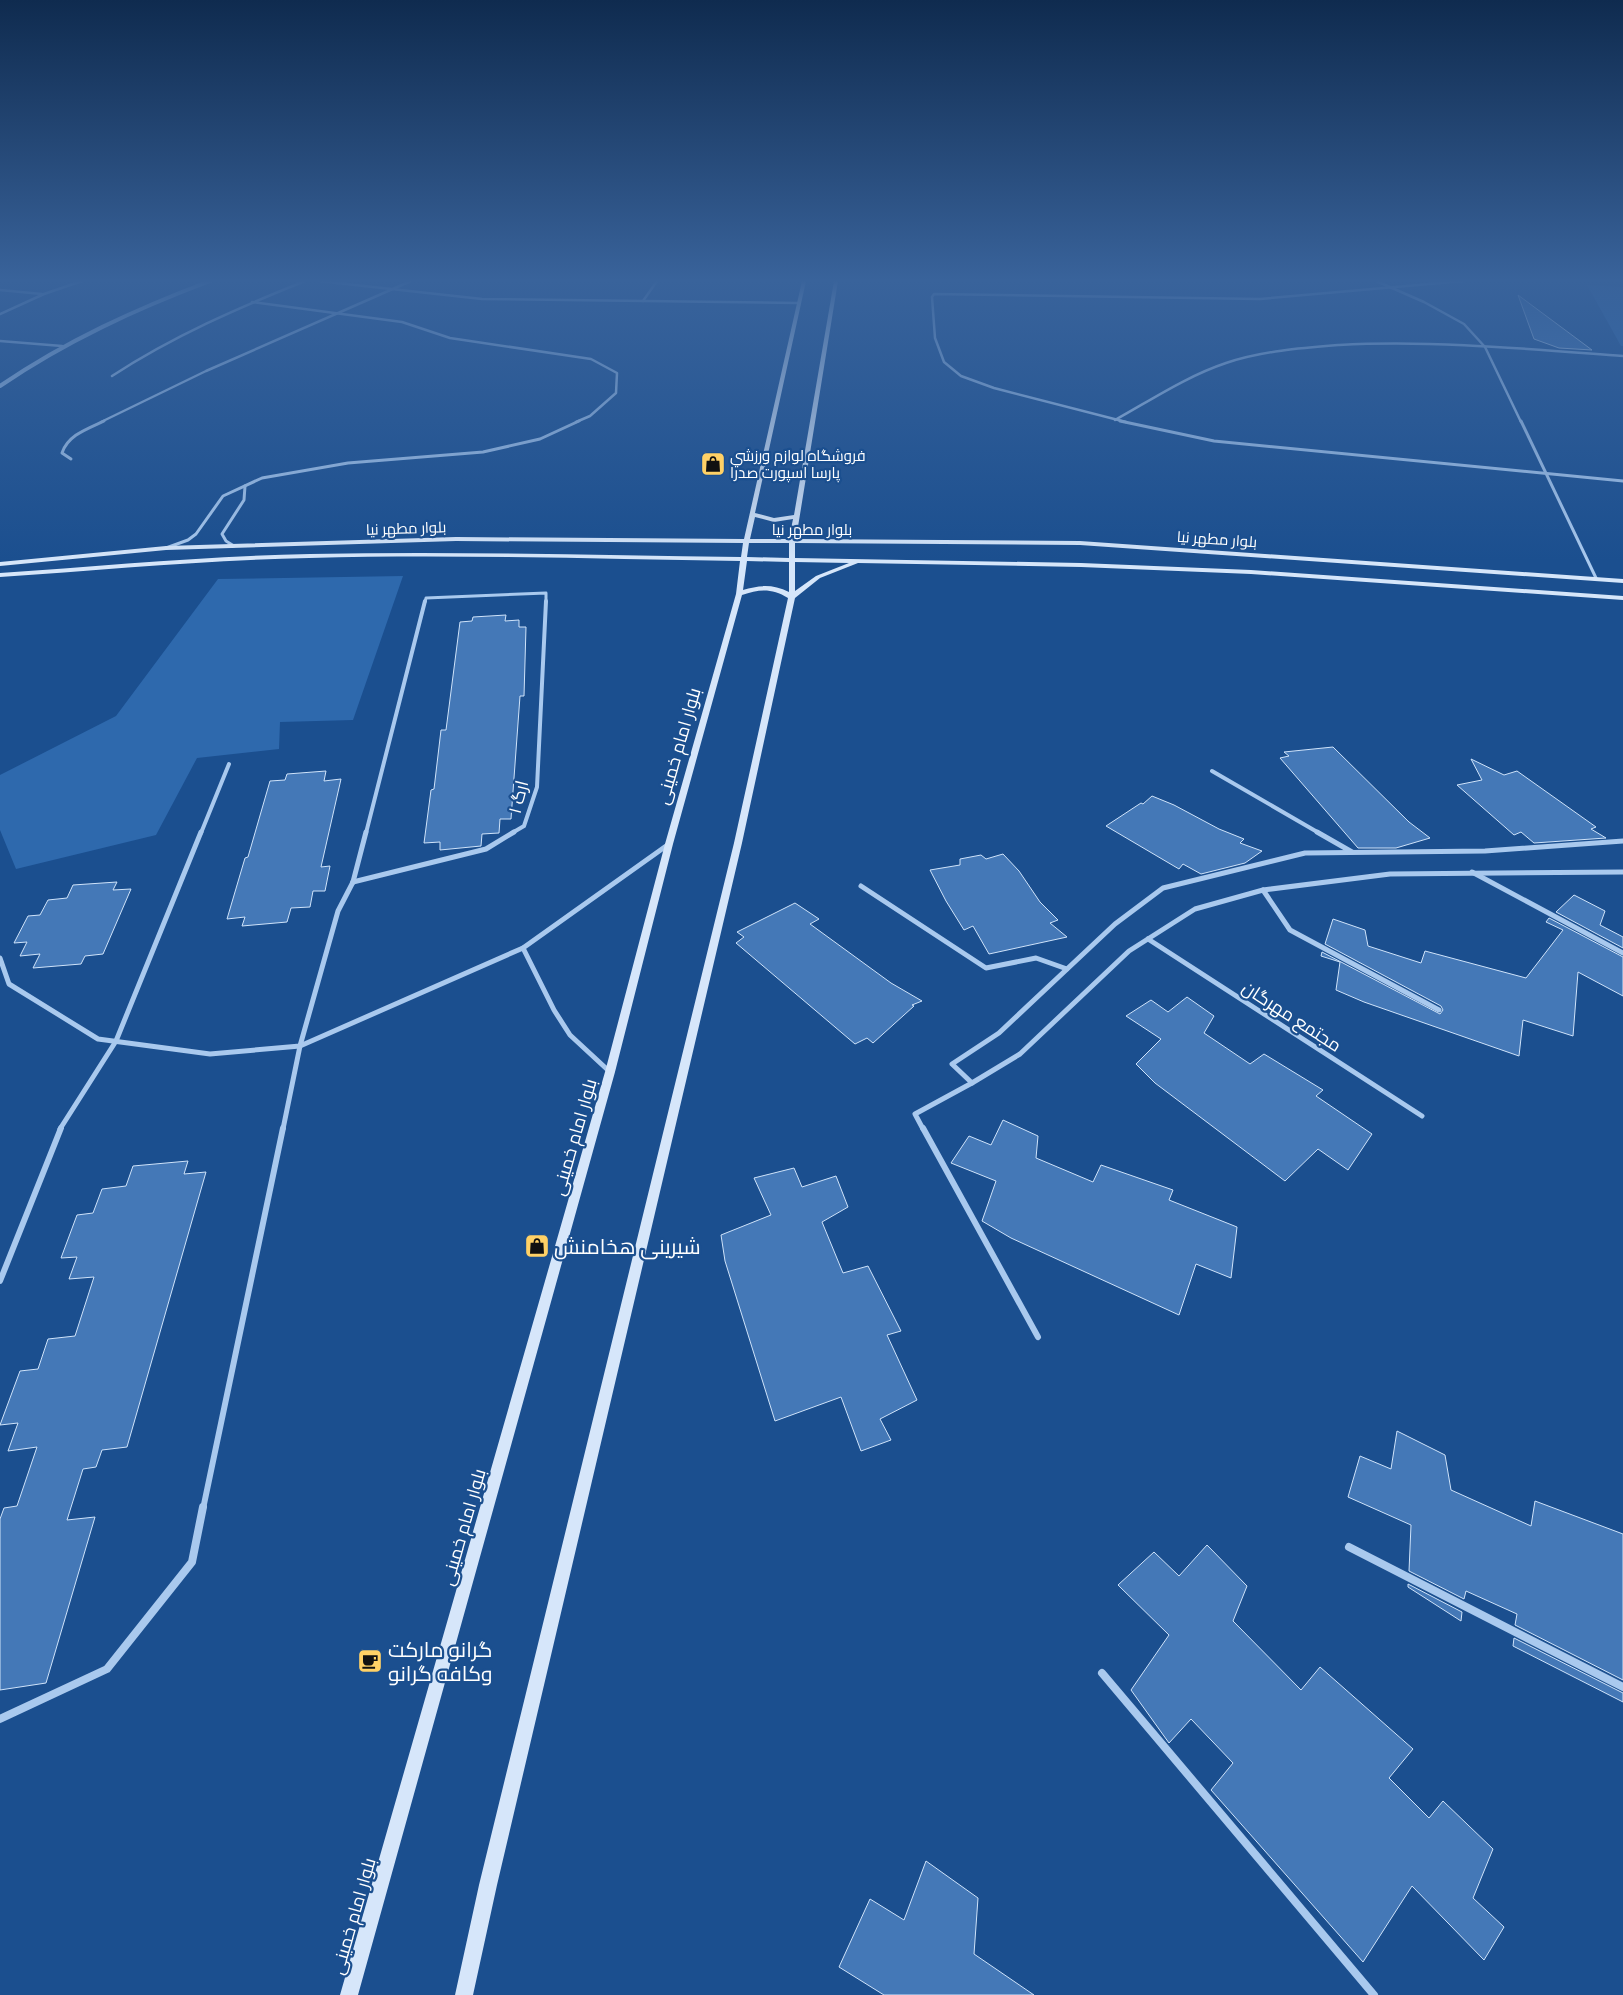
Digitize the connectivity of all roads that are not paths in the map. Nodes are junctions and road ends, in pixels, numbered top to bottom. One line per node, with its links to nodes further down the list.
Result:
1 (18, 374): 11 (street)
2 (115, 374): 10 (street)
3 (200, 374): 13 (street)
4 (618, 374): 16 (street)
5 (782, 374): 17 (main road, بلوار امام خمینی)
6 (821, 374): 18 (main road)
7 (959, 374): 12 (street)
8 (1198, 374): 12 (street)
9 (1498, 374): 14 (street)
10 (112, 376)
11 (0, 386)
12 (1115, 420): 14 (street)
13 (71, 459)
14 (1547, 475): 15 (street); 30 (street)
15 (1623, 482)
16 (245, 486): 22 (street); 23 (street)
17 (752, 514): 18 (main road); 19 (main road, بلوار امام خمینی)
18 (797, 516): 20 (main road)
19 (746, 542): 20 (main road, بلوار مطهر نیا); 22 (main road, بلوار مطهر نیا); 24 (main road, بلوار امام خمینی)
20 (792, 542): 25 (main road); 30 (main road, بلوار مطهر نیا)
21 (203, 546): 22 (main road, بلوار مطهر نیا); 23 (main road, بلوار مطهر نیا); 26 (main road)
22 (234, 546)
23 (166, 548): 28 (main road, بلوار مطهر نیا)
24 (743, 560): 25 (main road, بلوار مطهر نیا); 26 (main road, بلوار مطهر نیا); 32 (main road, بلوار امام خمینی)
25 (792, 560): 27 (main road, بلوار مطهر نیا); 33 (main road)
26 (199, 561): 29 (main road, بلوار مطهر نیا)
27 (860, 561): 33 (main road); 34 (main road, بلوار مطهر نیا)
28 (0, 564)
29 (0, 575)
30 (1596, 578): 31 (main road, بلوار مطهر نیا)
31 (1623, 581)
32 (739, 594): 33 (main road); 38 (main road, بلوار امام خمینی)
33 (792, 597): 63 (main road)
34 (1623, 598)
35 (228, 764): 51 (street)
36 (1212, 771): 39 (street)
37 (1623, 842): 39 (street)
38 (669, 844): 46 (street); 53 (main road, بلوار امام خمینی)
39 (1352, 852): 49 (street)
40 (1472, 872): 41 (street); 44 (street); 47 (street)
41 (1623, 872)
42 (353, 882): 42 (street, ارگ ۱); 52 (street)
43 (861, 886): 49 (street)
44 (1263, 890): 45 (street); 50 (street)
45 (1148, 939): 54 (street); 55 (street, مجتمع مهرگان)
46 (523, 948): 52 (street); 53 (street)
47 (1623, 953)
48 (1, 962): 51 (street)
49 (1067, 969): 54 (street)
50 (1439, 1010)
51 (116, 1041): 52 (street); 56 (street)
52 (300, 1046): 61 (street)
53 (610, 1072): 62 (main road, بلوار امام خمینی)
54 (972, 1083): 57 (street)
55 (1422, 1116)
56 (0, 1281)
57 (1038, 1337)
58 (1349, 1547): 60 (street)
59 (1102, 1673): 64 (street)
60 (1623, 1687)
61 (0, 1719)
62 (349, 1995)
63 (464, 1995)
64 (1374, 1995)

